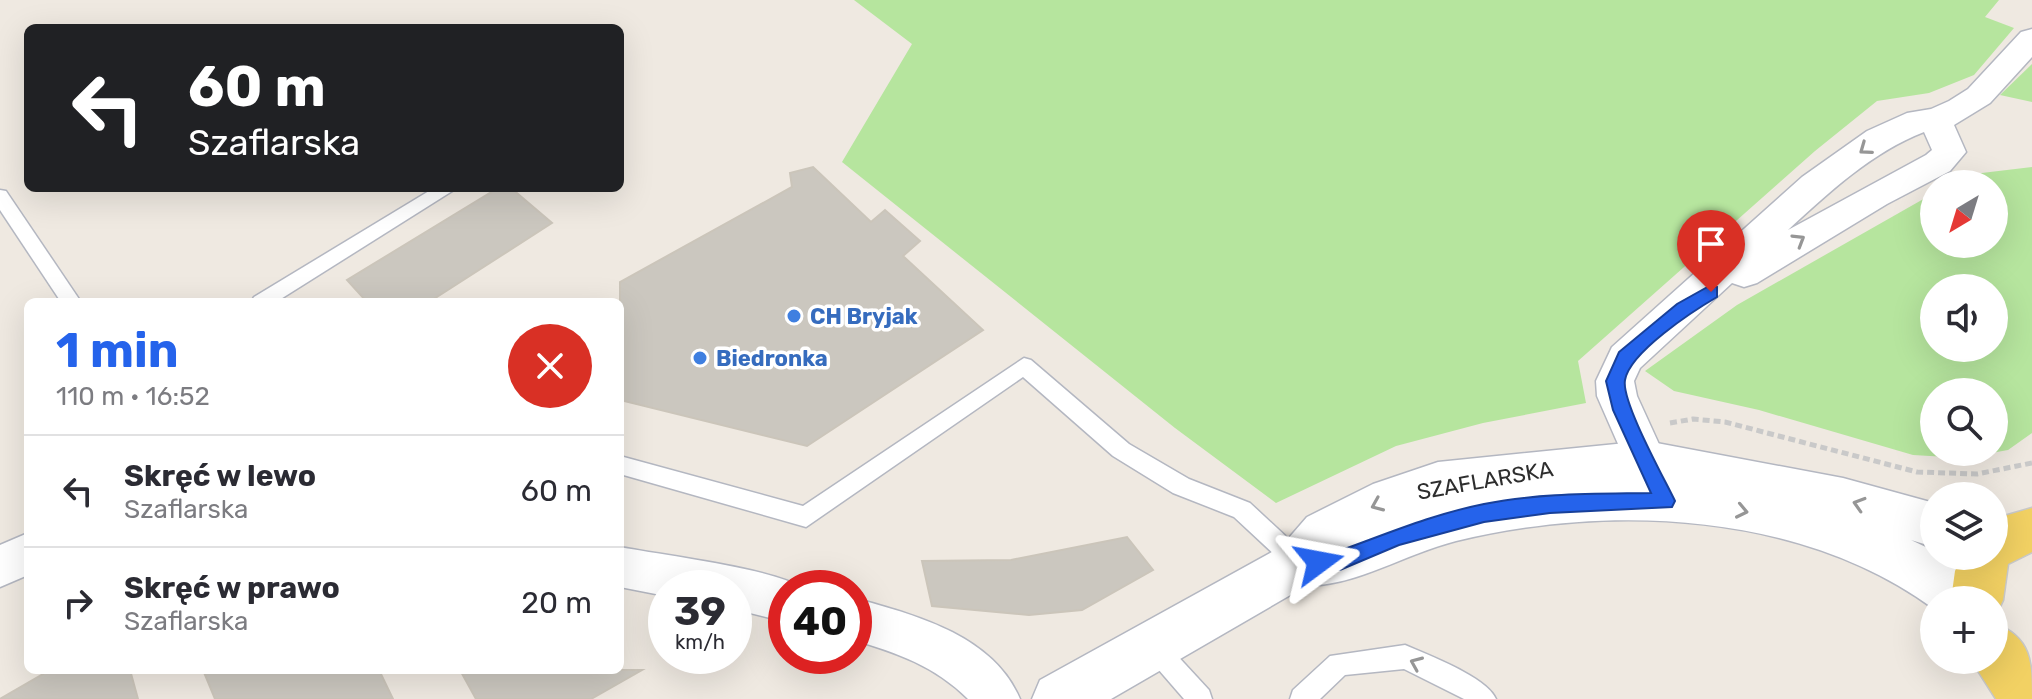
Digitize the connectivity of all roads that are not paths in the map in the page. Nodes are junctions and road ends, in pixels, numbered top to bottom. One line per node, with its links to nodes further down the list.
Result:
1 (2032, 39): 2 (street)
2 (1936, 120): 7 (street, one-way to 7); 7 (street, one-way to 2)
3 (441, 192): 6 (lane)
4 (0, 196): 5 (lane)
5 (68, 298)
6 (268, 298)
7 (1683, 308): 8 (street)
8 (1647, 463): 10 (street, SZAFLARSKA, one-way to 8); 12 (street, SZAFLARSKA); 16 (street, SZAFLARSKA, one-way to 16)
9 (624, 466): 12 (lane)
10 (1920, 521)
11 (24, 555): 13 (street)
12 (1299, 563): 18 (street, SZAFLARSKA)
13 (0, 567)
14 (624, 568): 15 (street)
15 (648, 573)
16 (1944, 586)
17 (872, 624): 21 (street)
18 (1153, 646): 22 (street, SZAFLARSKA); 23 (lane)
19 (2008, 671): 20 (main road)
20 (2024, 697)
21 (997, 699)
22 (1059, 699)
23 (1200, 699)
24 (1302, 699): 25 (lane, one-way to 24)
25 (1484, 699)

